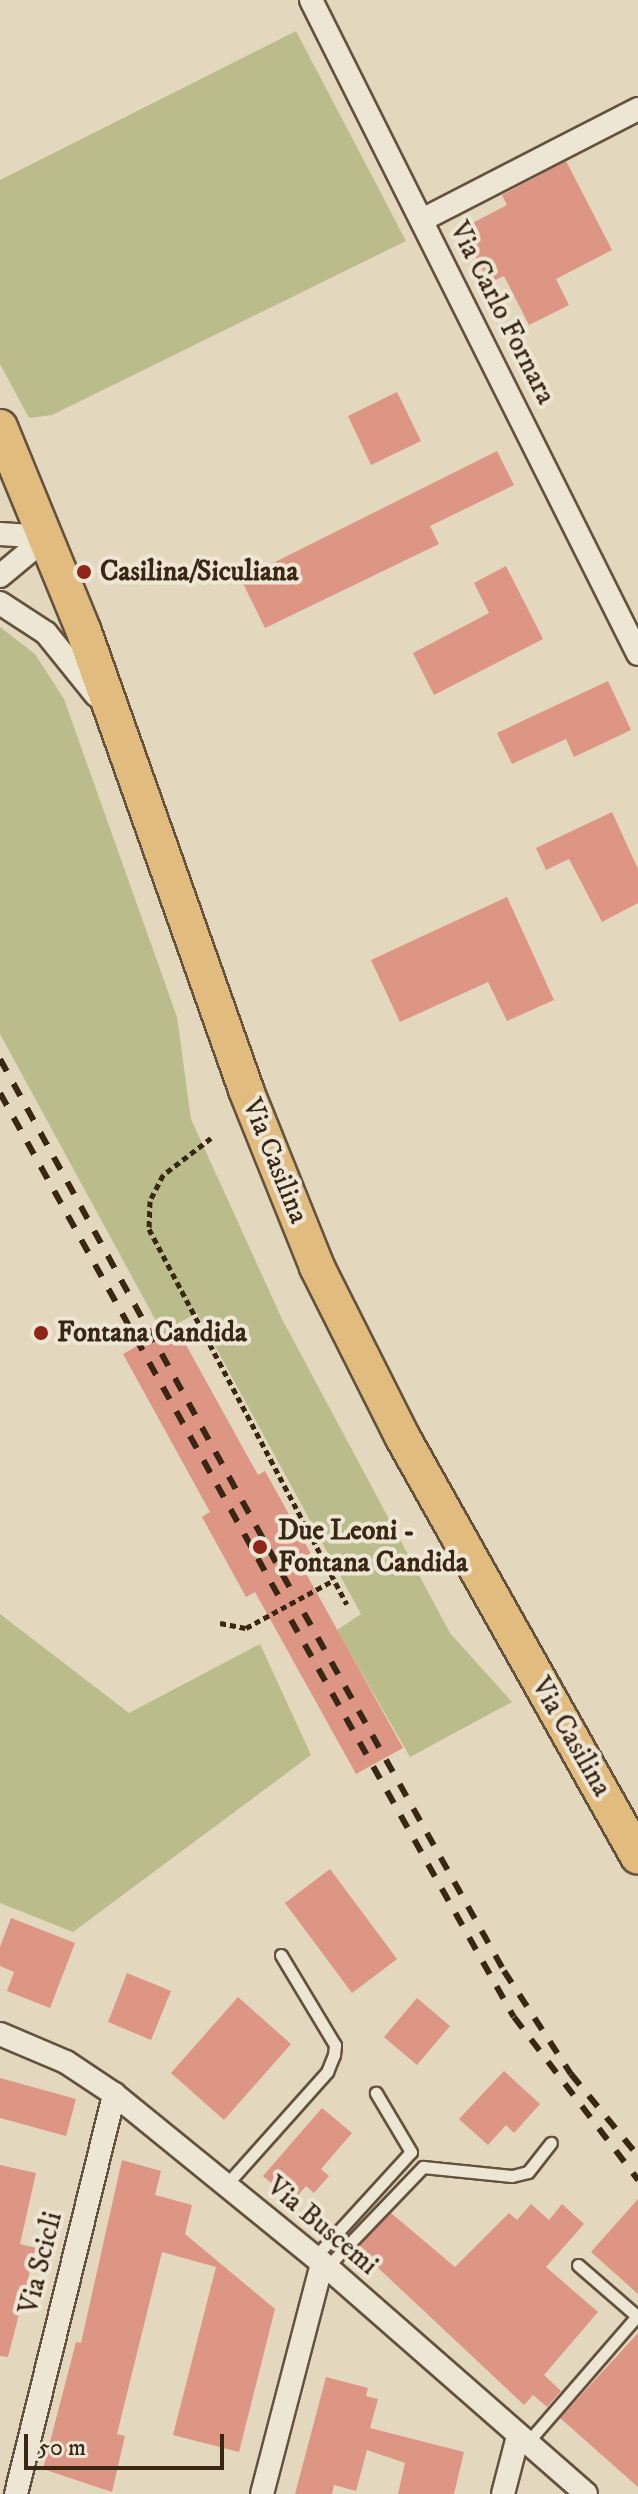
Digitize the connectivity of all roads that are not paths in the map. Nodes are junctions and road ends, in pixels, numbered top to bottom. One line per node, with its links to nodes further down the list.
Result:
1 (311, 0): 3 (street, Via Carlo Fornara)
2 (638, 109): 3 (street)
3 (422, 220): 9 (street, Via Carlo Fornara)
4 (0, 427): 6 (main road, Via Casilina)
5 (0, 534): 6 (street)
6 (47, 537): 7 (street); 10 (main road, Via Casilina)
7 (0, 576)
8 (0, 603): 10 (street)
9 (638, 654)
10 (127, 745): 11 (main road, Via Casilina)
11 (638, 1856)
12 (281, 1955): 17 (lane)
13 (0, 2034): 15 (street, Via Buscemi)
14 (376, 2093): 18 (lane)
15 (114, 2094): 17 (street, Via Buscemi); 22 (street, Via Scicli)
16 (551, 2143): 18 (lane)
17 (226, 2185): 18 (street, Via Buscemi)
18 (321, 2263): 21 (street, Via Buscemi); 23 (street)
19 (578, 2265): 20 (lane)
20 (637, 2317): 21 (lane)
21 (522, 2440): 24 (street); 25 (street, Via Buscemi)
22 (16, 2494)
23 (262, 2494)
24 (503, 2494)
25 (586, 2494)

